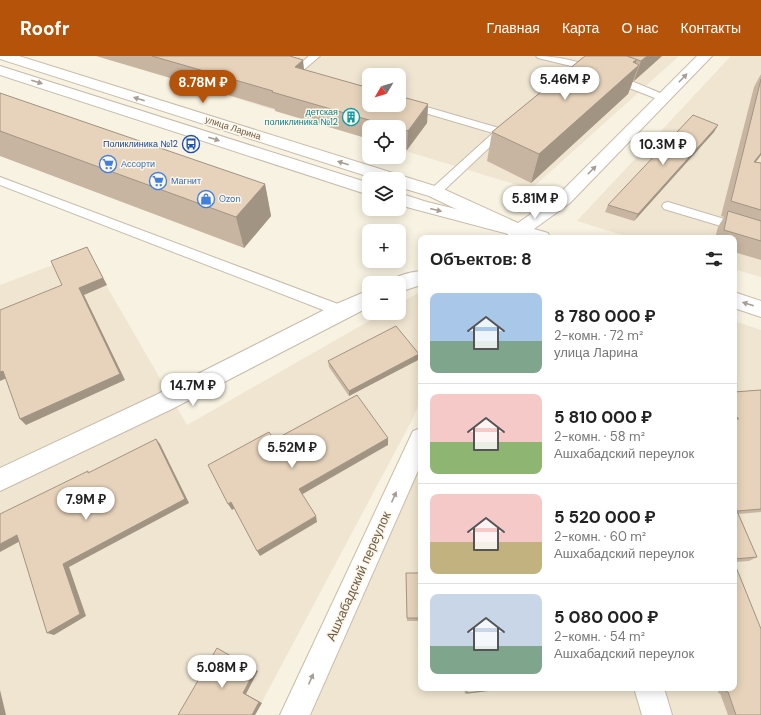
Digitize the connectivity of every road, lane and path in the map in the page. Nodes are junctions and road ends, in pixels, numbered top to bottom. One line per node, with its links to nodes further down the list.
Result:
1 (4, 56): 14 (street, улица Ларина, one-way to 1)
2 (315, 56): 9 (lane)
3 (541, 56): 6 (lane)
4 (587, 56): 6 (lane)
5 (705, 56): 10 (street, one-way to 5)
6 (578, 65): 8 (lane); 10 (lane)
7 (0, 70): 17 (street, улица Ларина, one-way to 17)
8 (566, 75)
9 (311, 76)
10 (664, 98): 22 (street, one-way to 10)
11 (406, 104): 13 (lane)
12 (512, 122): 13 (lane)
13 (500, 132): 18 (lane)
14 (372, 172)
15 (0, 181): 28 (lane)
16 (406, 183): 18 (street)
17 (362, 187)
18 (435, 192): 22 (street)
19 (406, 201): 22 (street, one-way to 22)
20 (668, 206): 21 (lane)
21 (761, 234)
22 (517, 235)
23 (418, 279): 24 (street)
24 (406, 282)
25 (362, 301): 28 (street)
26 (737, 301): 27 (street, one-way to 26)
27 (761, 309)
28 (341, 311): 30 (street)
29 (418, 445): 32 (street, Ашхабадский переулок, one-way to 29)
30 (0, 480)
31 (650, 691): 33 (street)
32 (295, 715)
33 (657, 715)

